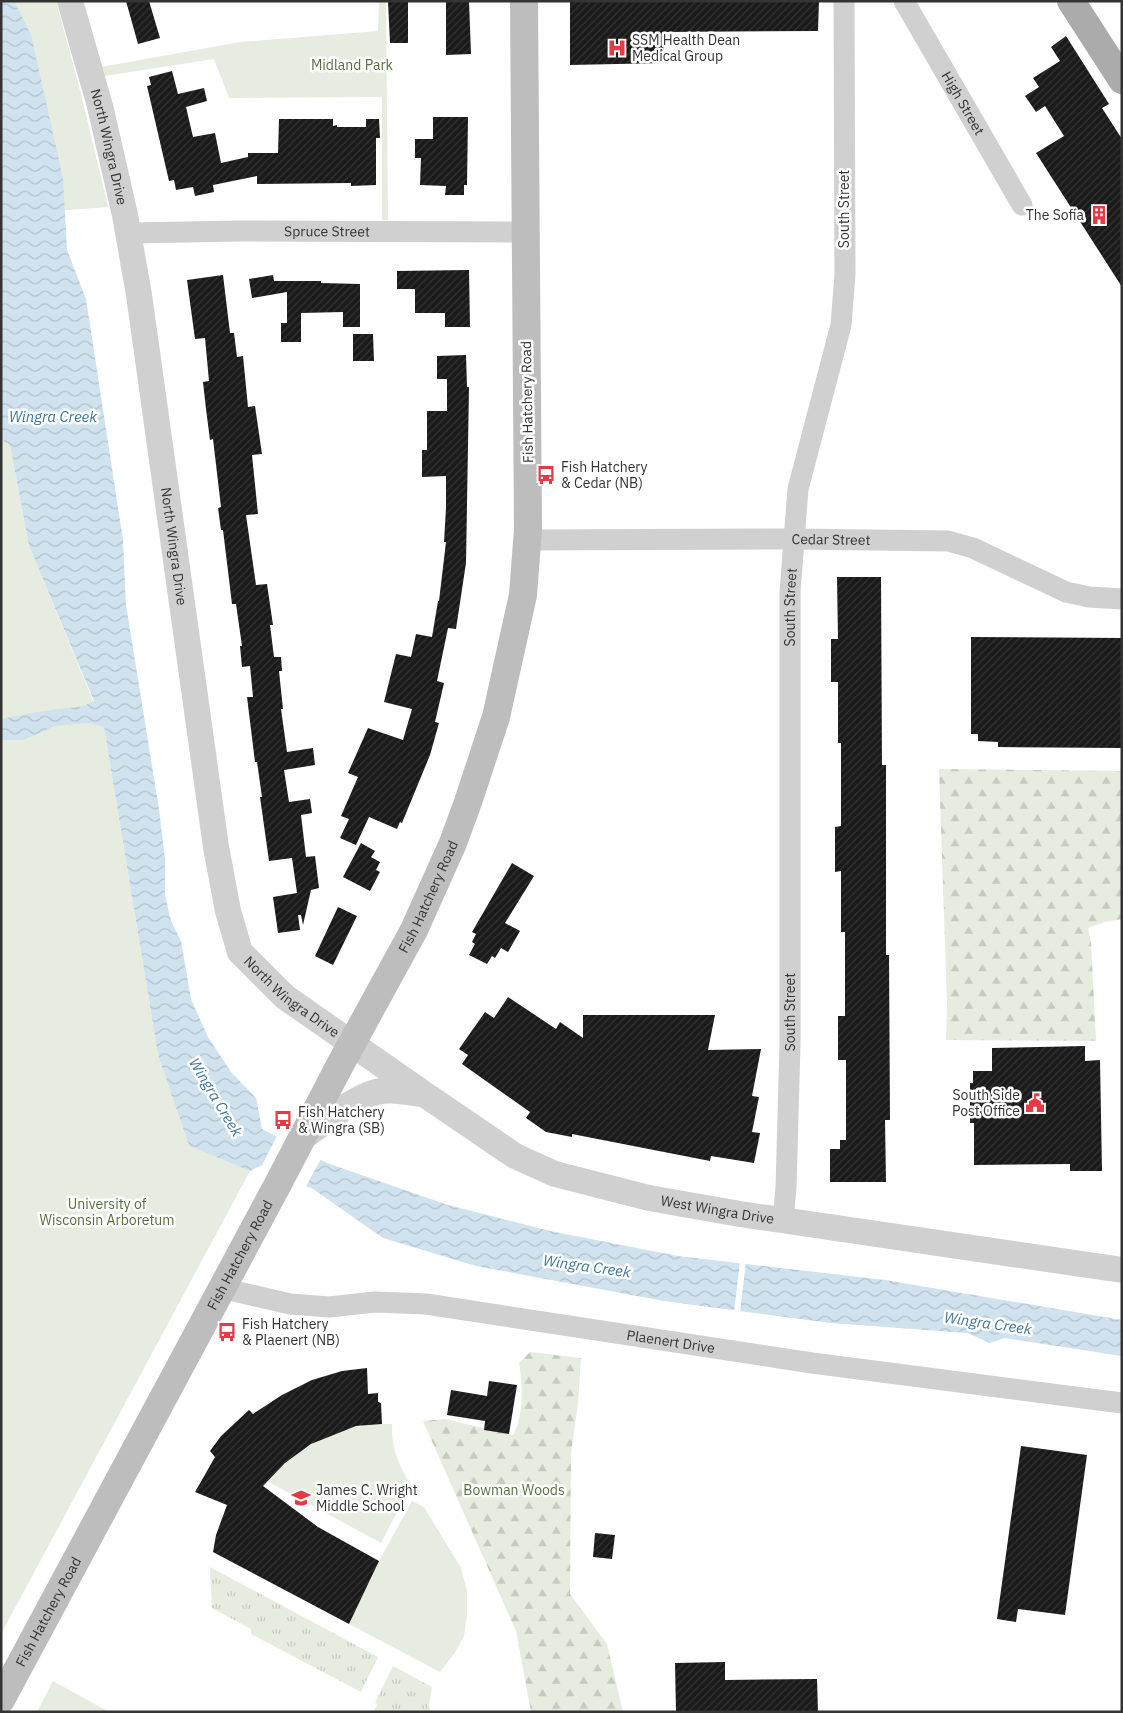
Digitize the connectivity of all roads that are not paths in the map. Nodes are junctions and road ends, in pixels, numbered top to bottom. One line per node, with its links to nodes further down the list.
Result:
1 (70, 1): 9 (street, North Wingra Drive)
2 (524, 1): 8 (main road, Fish Hatchery Road)
3 (844, 1): 10 (street, South Street)
4 (904, 1): 7 (street, High Street)
5 (1071, 1): 6 (main road)
6 (1122, 80)
7 (1022, 204)
8 (526, 232): 9 (street, Spruce Street); 11 (main road, Fish Hatchery Road)
9 (128, 234): 13 (street, North Wingra Drive)
10 (794, 539): 11 (street, Cedar Street); 12 (street, Cedar Street); 16 (street, South Street)
11 (527, 540): 13 (main road, Fish Hatchery Road)
12 (1122, 599)
13 (351, 1044): 14 (street, West Wingra Drive); 15 (main road, Fish Hatchery Road)
14 (424, 1094): 15 (street); 16 (street, West Wingra Drive)
15 (302, 1138): 18 (main road, Fish Hatchery Road)
16 (783, 1221): 17 (street, West Wingra Drive)
17 (1122, 1270)
18 (221, 1288): 19 (street, Plaenert Drive); 20 (main road, Fish Hatchery Road)
19 (1122, 1403)
20 (1, 1700)

